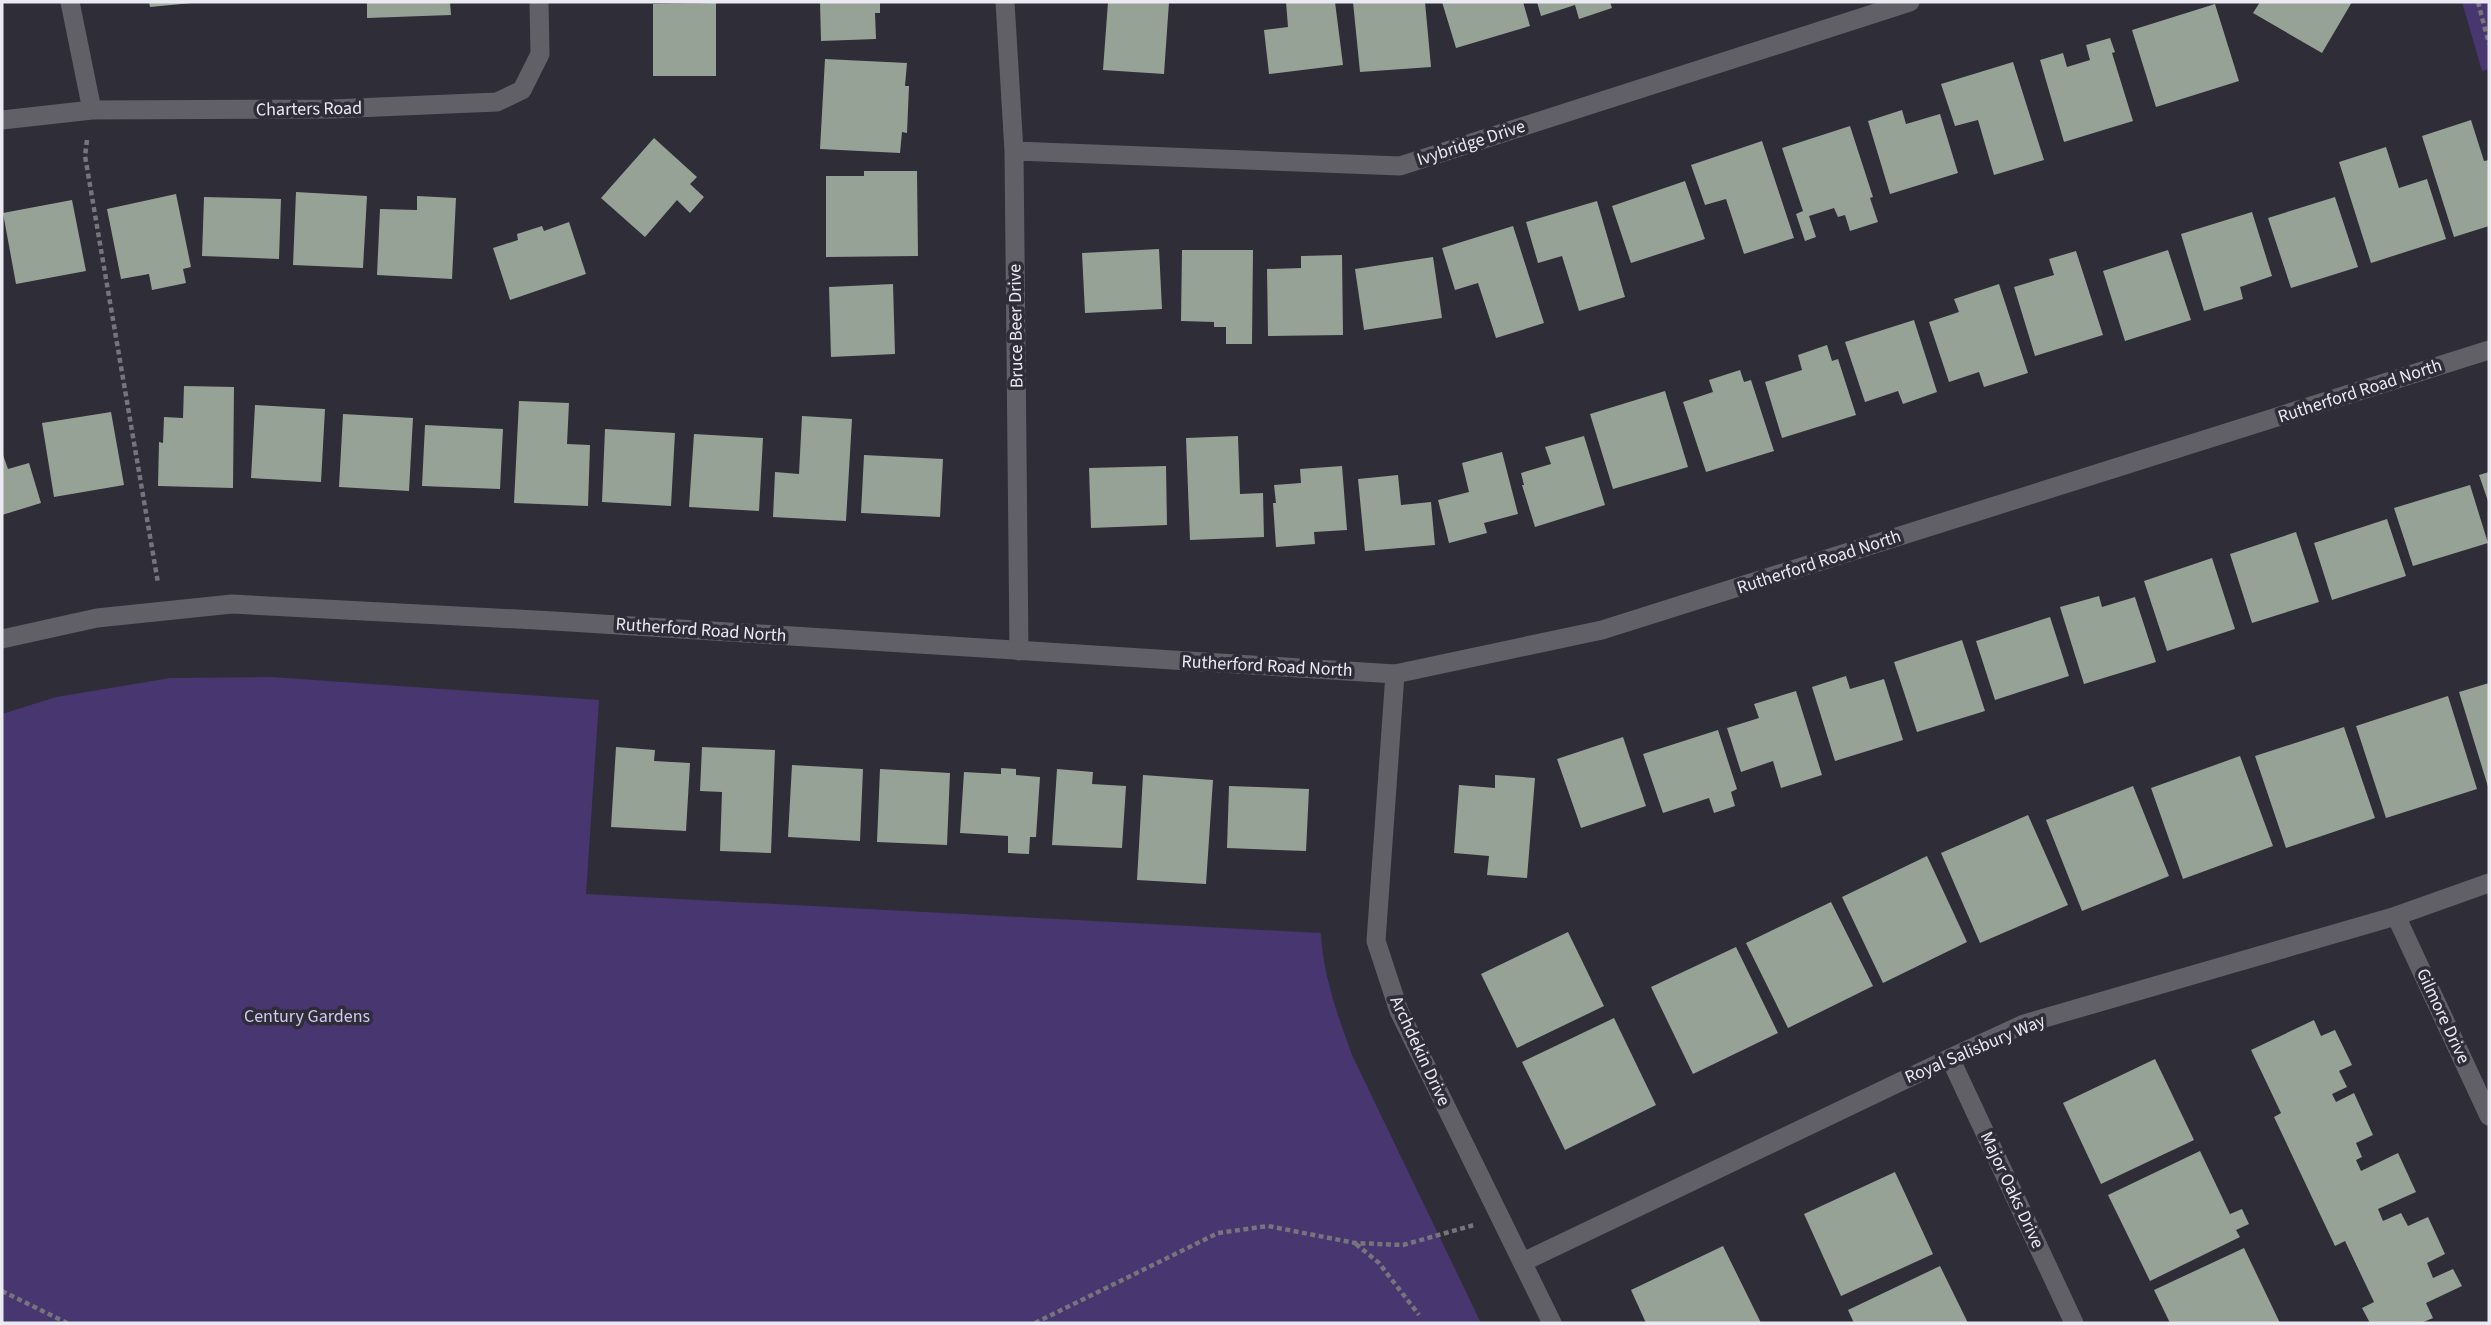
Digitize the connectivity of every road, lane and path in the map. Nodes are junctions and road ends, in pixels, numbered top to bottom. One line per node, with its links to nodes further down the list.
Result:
1 (70, 2): 7 (street)
2 (539, 2): 7 (street, Charters Road)
3 (1005, 2): 9 (street, Bruce Beer Drive)
4 (1910, 2): 9 (street, Ivybridge Drive)
5 (2478, 2): 6 (path)
6 (2489, 44)
7 (92, 110): 8 (street, Charters Road); 11 (path)
8 (2, 120)
9 (1014, 151): 13 (street, Bruce Beer Drive)
10 (2489, 350): 14 (street, Rutherford Road North)
11 (163, 611): 12 (street, Rutherford Road North); 13 (street, Rutherford Road North)
12 (2, 639)
13 (1019, 651): 14 (street, Rutherford Road North)
14 (1395, 674): 19 (street, Archdekin Drive)
15 (2489, 883): 16 (street, Royal Salisbury Way)
16 (2396, 916): 17 (street, Royal Salisbury Way); 18 (street, Gilmore Drive)
17 (1950, 1058): 21 (street, Royal Salisbury Way); 27 (street, Major Oaks Drive)
18 (2489, 1116)
19 (1501, 1217): 20 (path); 21 (street, Archdekin Drive)
20 (1355, 1243): 23 (path); 25 (path)
21 (1523, 1262): 26 (street, Archdekin Drive)
22 (2, 1292): 24 (path)
23 (1419, 1315)
24 (67, 1323)
25 (1035, 1323)
26 (1552, 1323)
27 (2074, 1323)

